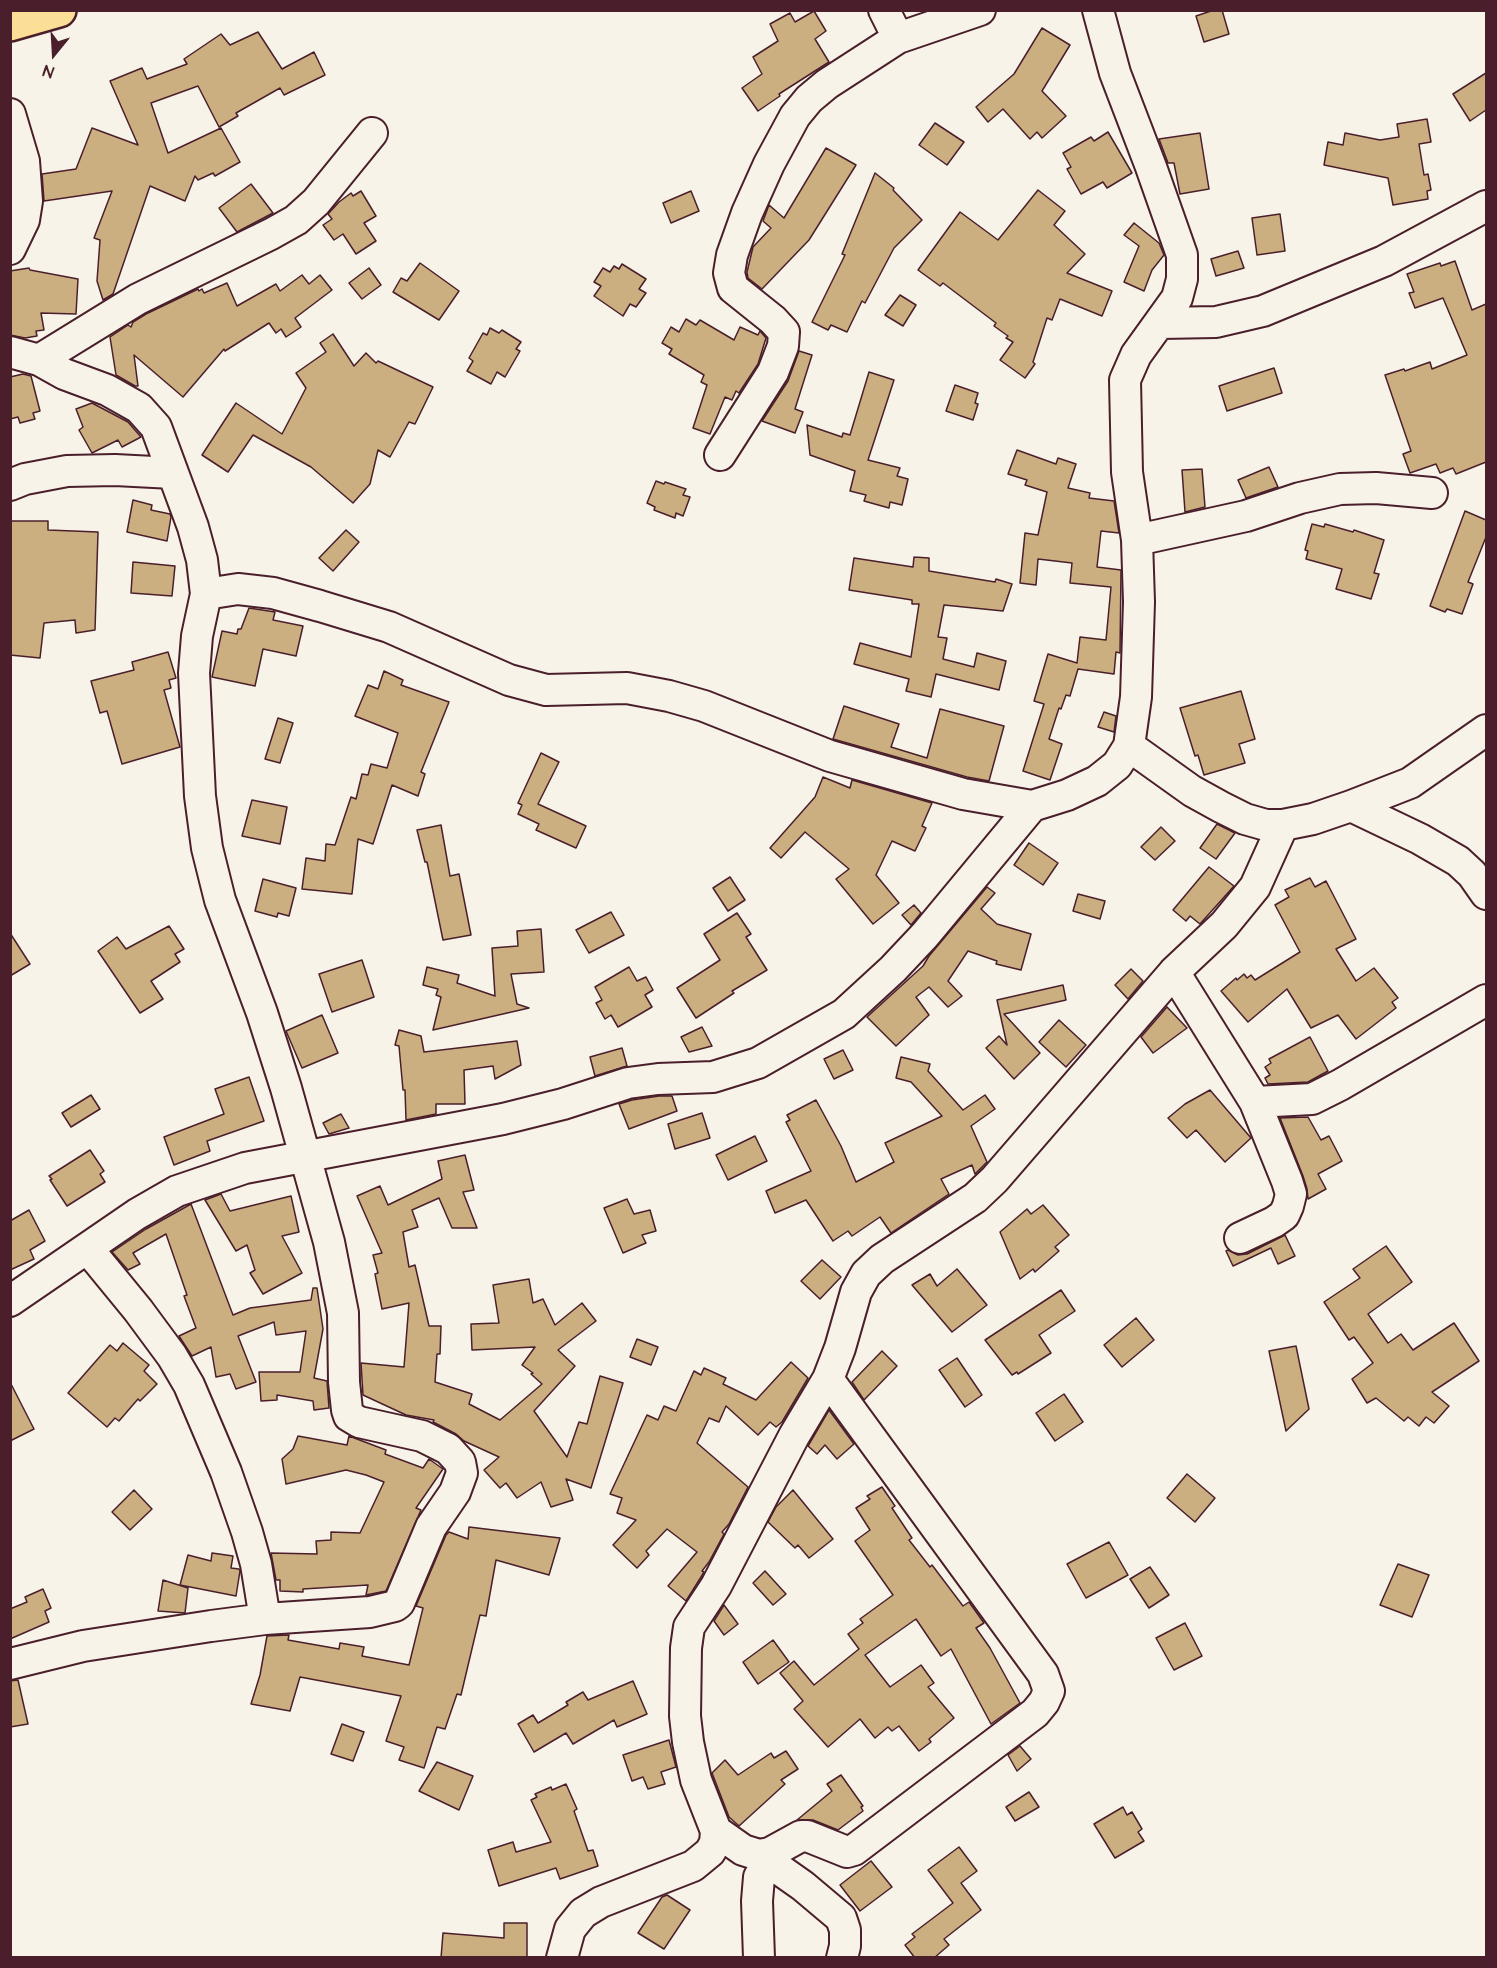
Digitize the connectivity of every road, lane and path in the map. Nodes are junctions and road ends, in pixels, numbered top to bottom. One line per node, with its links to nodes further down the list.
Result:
1 (59, 10): 5 (main road)
2 (884, 10): 6 (street)
3 (980, 10): 6 (street)
4 (1098, 10): 11 (street)
5 (10, 24)
6 (898, 38): 14 (street)
7 (10, 114): 10 (street)
8 (372, 133): 13 (street)
9 (1486, 206): 11 (street)
10 (10, 249)
11 (1161, 323): 18 (street)
12 (10, 352): 13 (street)
13 (39, 360): 15 (street)
14 (720, 456)
15 (173, 473): 16 (street); 19 (street)
16 (10, 484)
17 (1432, 494): 18 (street)
18 (1137, 540): 21 (street)
19 (206, 594): 22 (street); 29 (street)
20 (1486, 730): 23 (street)
21 (1129, 746): 22 (street); 24 (street)
22 (1032, 806): 29 (street)
23 (1351, 806): 24 (street); 25 (street)
24 (1283, 825): 26 (street)
25 (1486, 894)
26 (1174, 972): 28 (street); 33 (street)
27 (1486, 1000): 28 (street)
28 (1255, 1102): 30 (street)
29 (304, 1156): 31 (street); 34 (street)
30 (1240, 1238)
31 (88, 1249): 32 (street); 34 (street)
32 (10, 1301)
33 (828, 1379): 36 (street); 37 (street)
34 (265, 1619): 35 (street)
35 (10, 1664)
36 (716, 1831): 37 (street); 38 (street)
37 (763, 1858): 39 (street); 40 (street)
38 (562, 1958)
39 (759, 1958)
40 (842, 1958)

